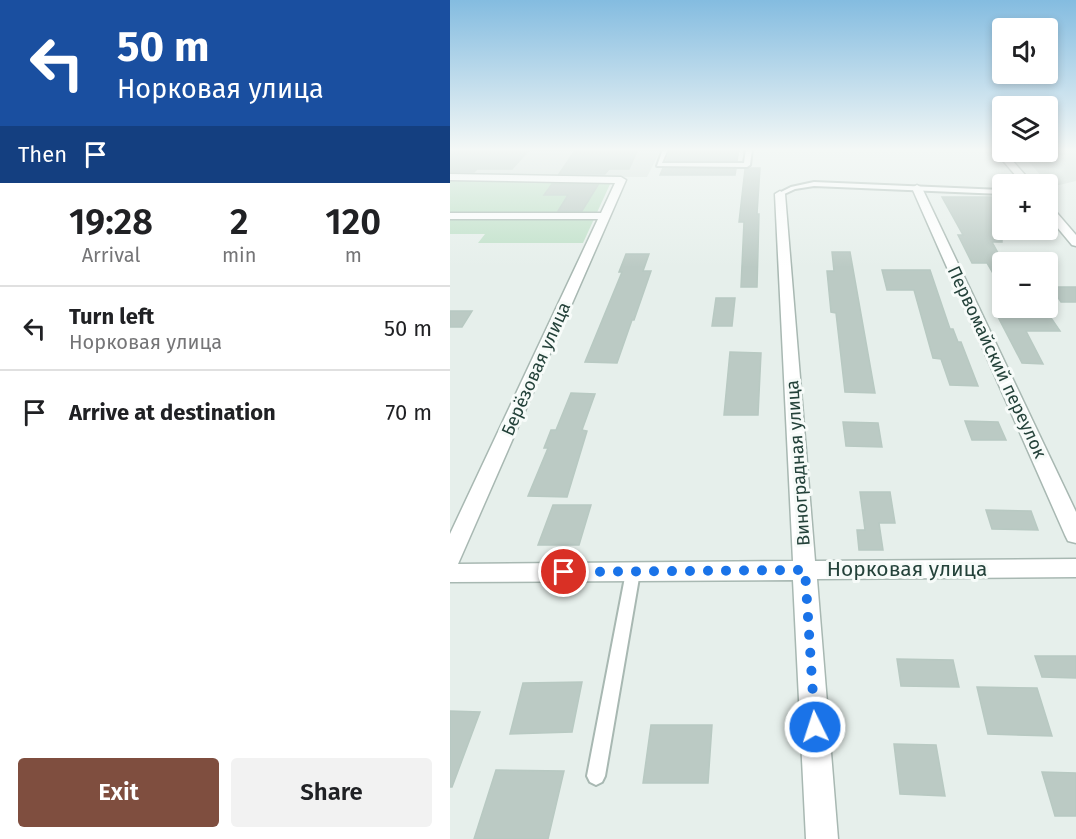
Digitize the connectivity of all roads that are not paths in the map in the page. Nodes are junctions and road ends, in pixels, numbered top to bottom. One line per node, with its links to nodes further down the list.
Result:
1 (617, 188): 8 (street, Берёзовая улица)
2 (793, 188): 6 (lane)
3 (917, 188): 12 (street, Первомайский переулок)
4 (920, 188): 5 (lane)
5 (992, 192)
6 (780, 194): 15 (street, Виноградная улица)
7 (450, 216): 8 (street)
8 (605, 216): 13 (street, Берёзовая улица)
9 (1058, 218): 10 (street)
10 (1070, 229): 11 (street)
11 (1076, 242)
12 (1076, 535)
13 (450, 558)
14 (1076, 568): 15 (street, Норковая улица)
15 (805, 570): 16 (street, Норковая улица); 19 (street, Виноградная улица)
16 (633, 572): 17 (street, Норковая улица); 18 (lane)
17 (450, 573)
18 (596, 776)
19 (822, 839)

